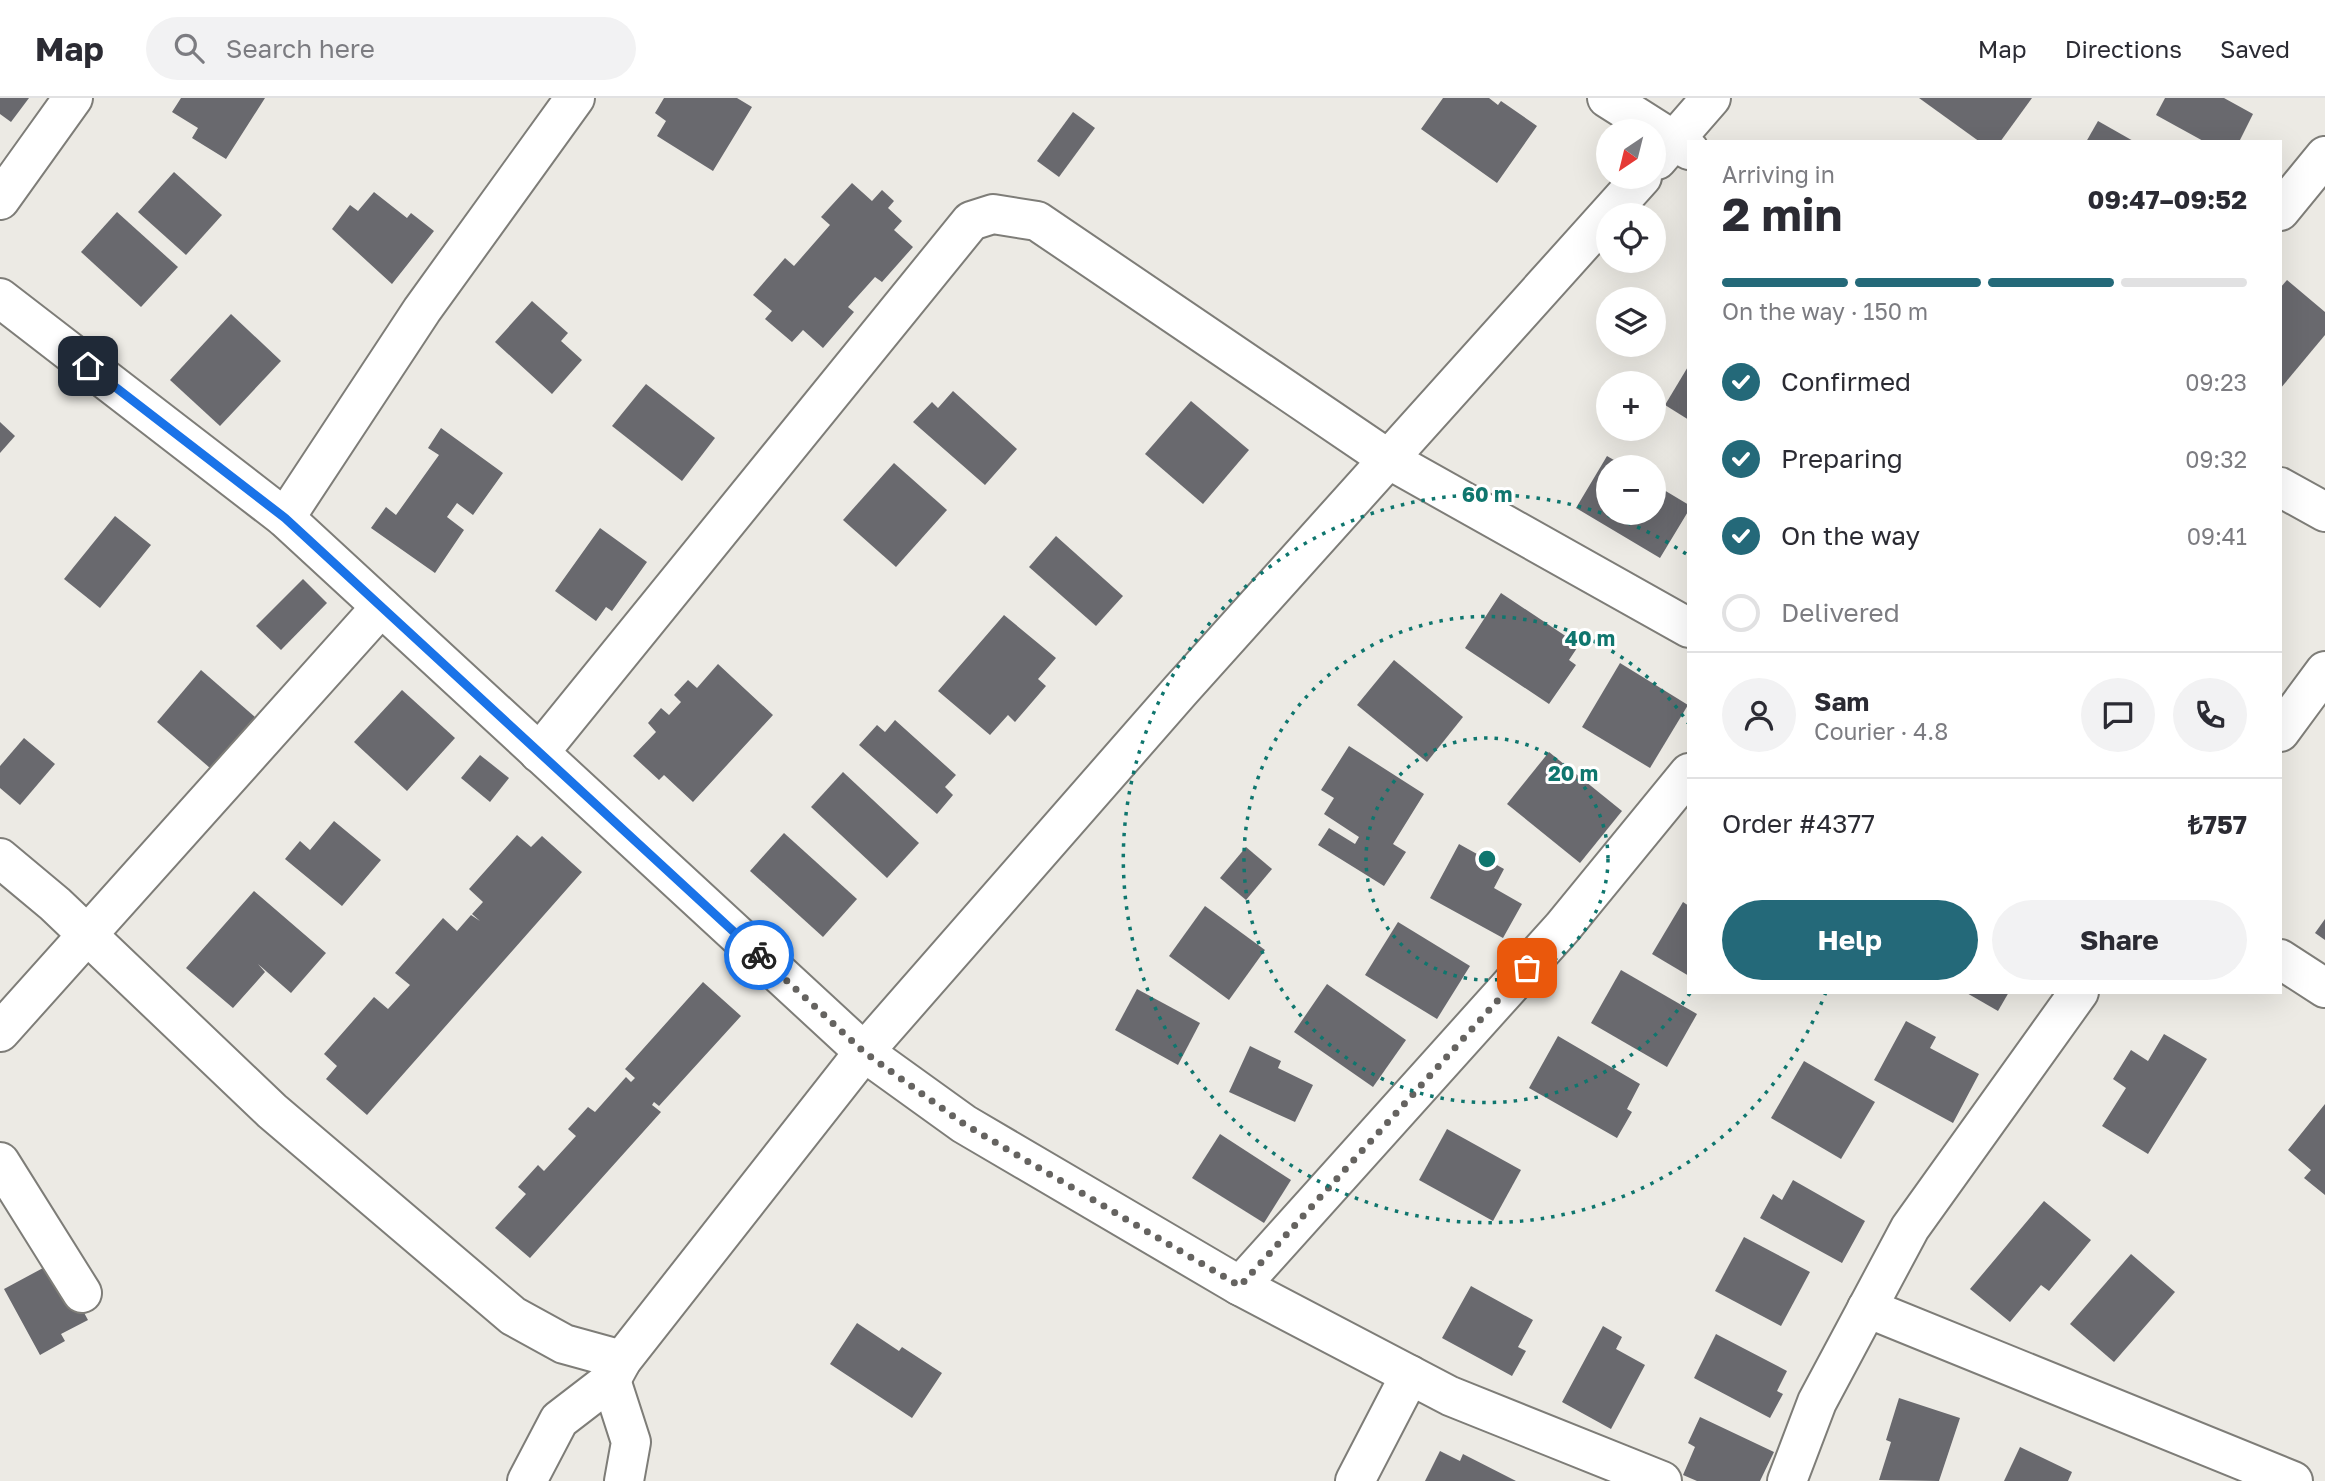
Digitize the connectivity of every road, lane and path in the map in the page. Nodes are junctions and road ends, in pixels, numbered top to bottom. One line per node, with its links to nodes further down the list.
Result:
1 (73, 98): 8 (street)
2 (575, 98): 14 (street)
3 (1607, 98): 5 (street)
4 (1711, 98): 5 (street)
5 (1672, 152)
6 (2325, 156): 9 (street)
7 (1631, 189): 11 (street)
8 (0, 200)
9 (2282, 209)
10 (0, 298): 14 (street)
11 (1388, 459): 16 (street); 19 (street); 27 (street)
12 (2282, 488): 13 (street)
13 (2325, 512)
14 (285, 518): 15 (street)
15 (382, 607): 19 (street); 22 (street)
16 (1687, 627)
17 (2325, 671): 18 (street)
18 (2282, 729)
19 (539, 752): 27 (street)
20 (1687, 775): 29 (street)
21 (0, 858): 22 (street)
22 (86, 934): 26 (street); 32 (street)
23 (2282, 960): 24 (street)
24 (2325, 988)
25 (2078, 994): 31 (street)
26 (0, 1032)
27 (864, 1052): 29 (street); 32 (street)
28 (0, 1162): 30 (street)
29 (1240, 1286): 33 (street)
30 (82, 1293)
31 (1867, 1308): 38 (street); 39 (street)
32 (617, 1370): 34 (street); 35 (street)
33 (1410, 1375): 36 (street); 37 (street)
34 (527, 1481)
35 (624, 1481)
36 (1355, 1481)
37 (1662, 1481)
38 (1787, 1481)
39 (2294, 1481)

